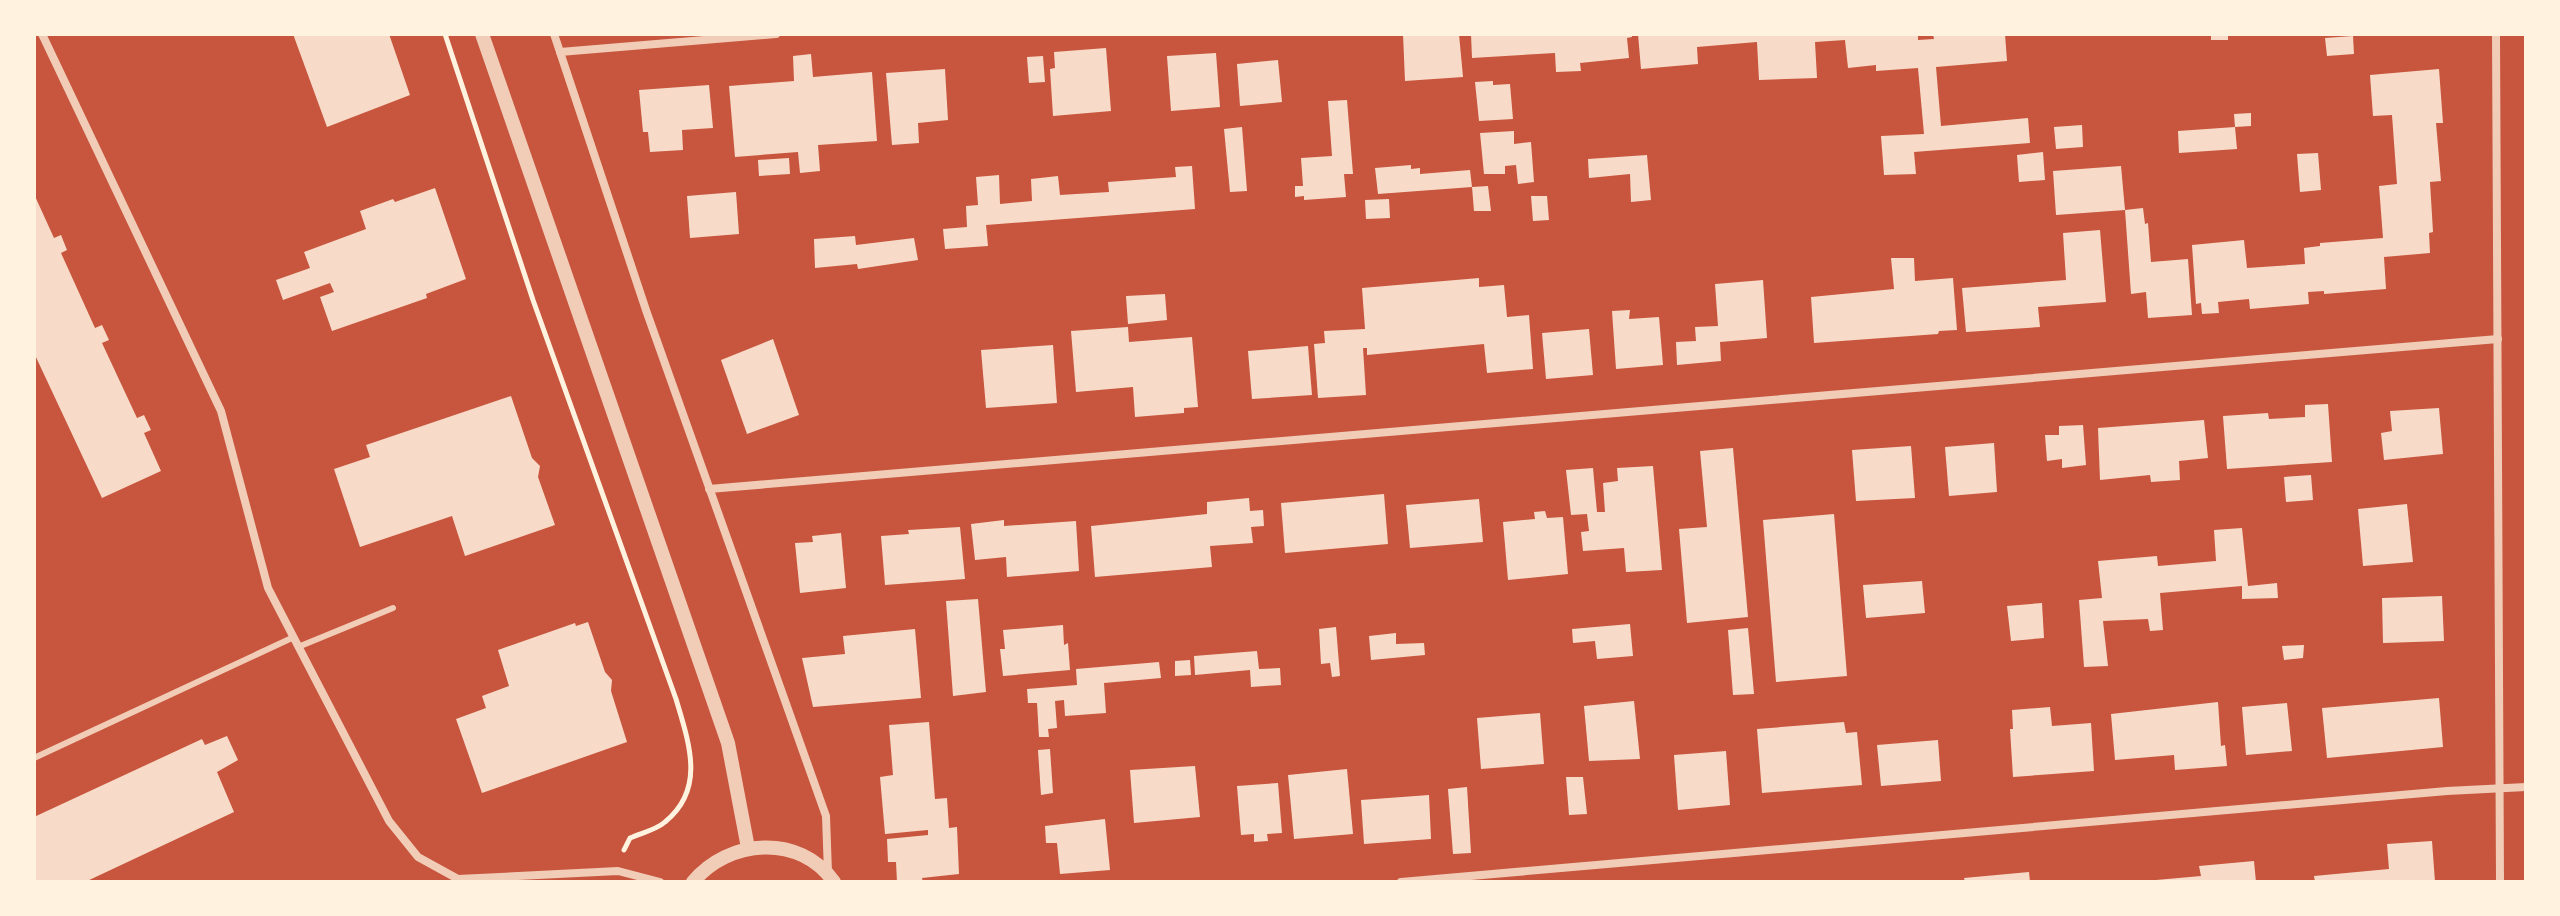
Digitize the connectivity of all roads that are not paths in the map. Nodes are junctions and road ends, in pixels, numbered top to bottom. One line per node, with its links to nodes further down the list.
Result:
1 (42, 34): 10 (street)
2 (482, 34): 15 (street)
3 (554, 34): 6 (street)
4 (776, 34): 6 (street)
5 (2496, 34): 7 (street)
6 (560, 52): 8 (street)
7 (2498, 339): 8 (street); 13 (street)
8 (709, 489): 16 (street)
9 (393, 608): 11 (lane)
10 (294, 637): 11 (street); 12 (lane)
11 (298, 647): 17 (street)
12 (34, 758)
13 (2499, 787): 14 (street); 19 (street); 20 (street)
14 (2526, 787)
15 (748, 848): 16 (street); 18 (street)
16 (831, 878)
17 (660, 882)
18 (693, 882)
19 (1401, 882)
20 (2500, 882)

